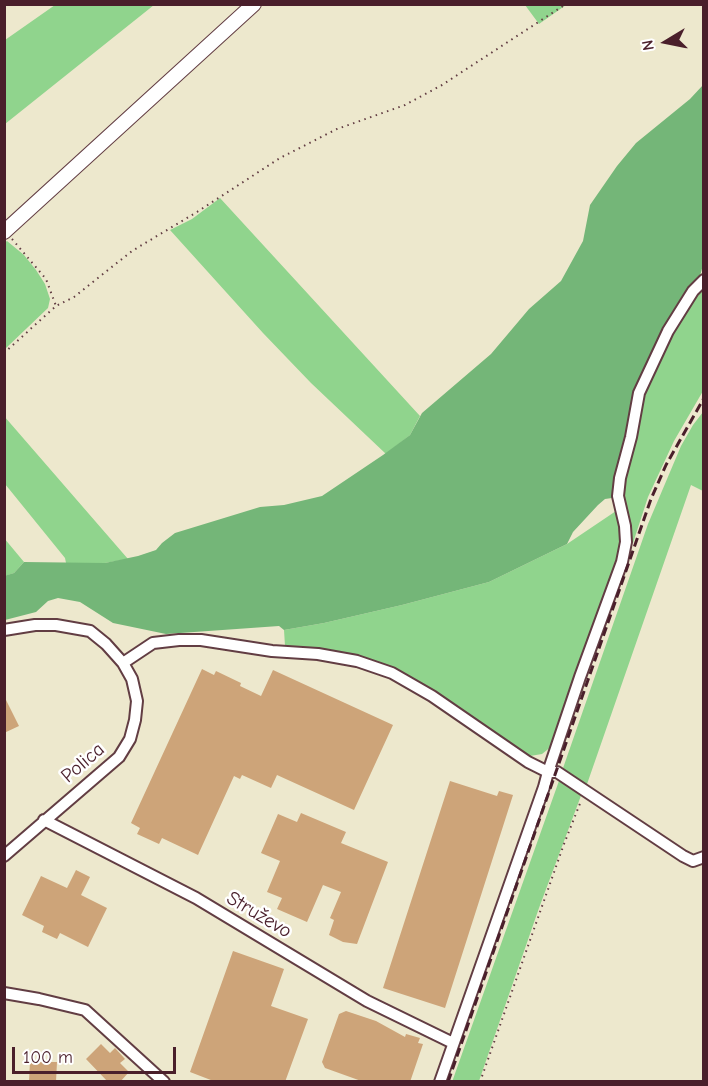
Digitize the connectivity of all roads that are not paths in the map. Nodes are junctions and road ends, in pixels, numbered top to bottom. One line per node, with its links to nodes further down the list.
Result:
1 (254, 4): 2 (main road)
2 (5, 232)
3 (704, 280): 6 (street)
4 (4, 630): 5 (street, Polica)
5 (123, 663): 6 (street); 7 (street, Polica)
6 (548, 771): 9 (street); 11 (street)
7 (44, 820): 8 (street, Polica); 11 (street, Struževo)
8 (4, 856)
9 (704, 856)
10 (4, 993): 12 (street)
11 (453, 1044): 13 (street)
12 (164, 1082)
13 (440, 1082)

